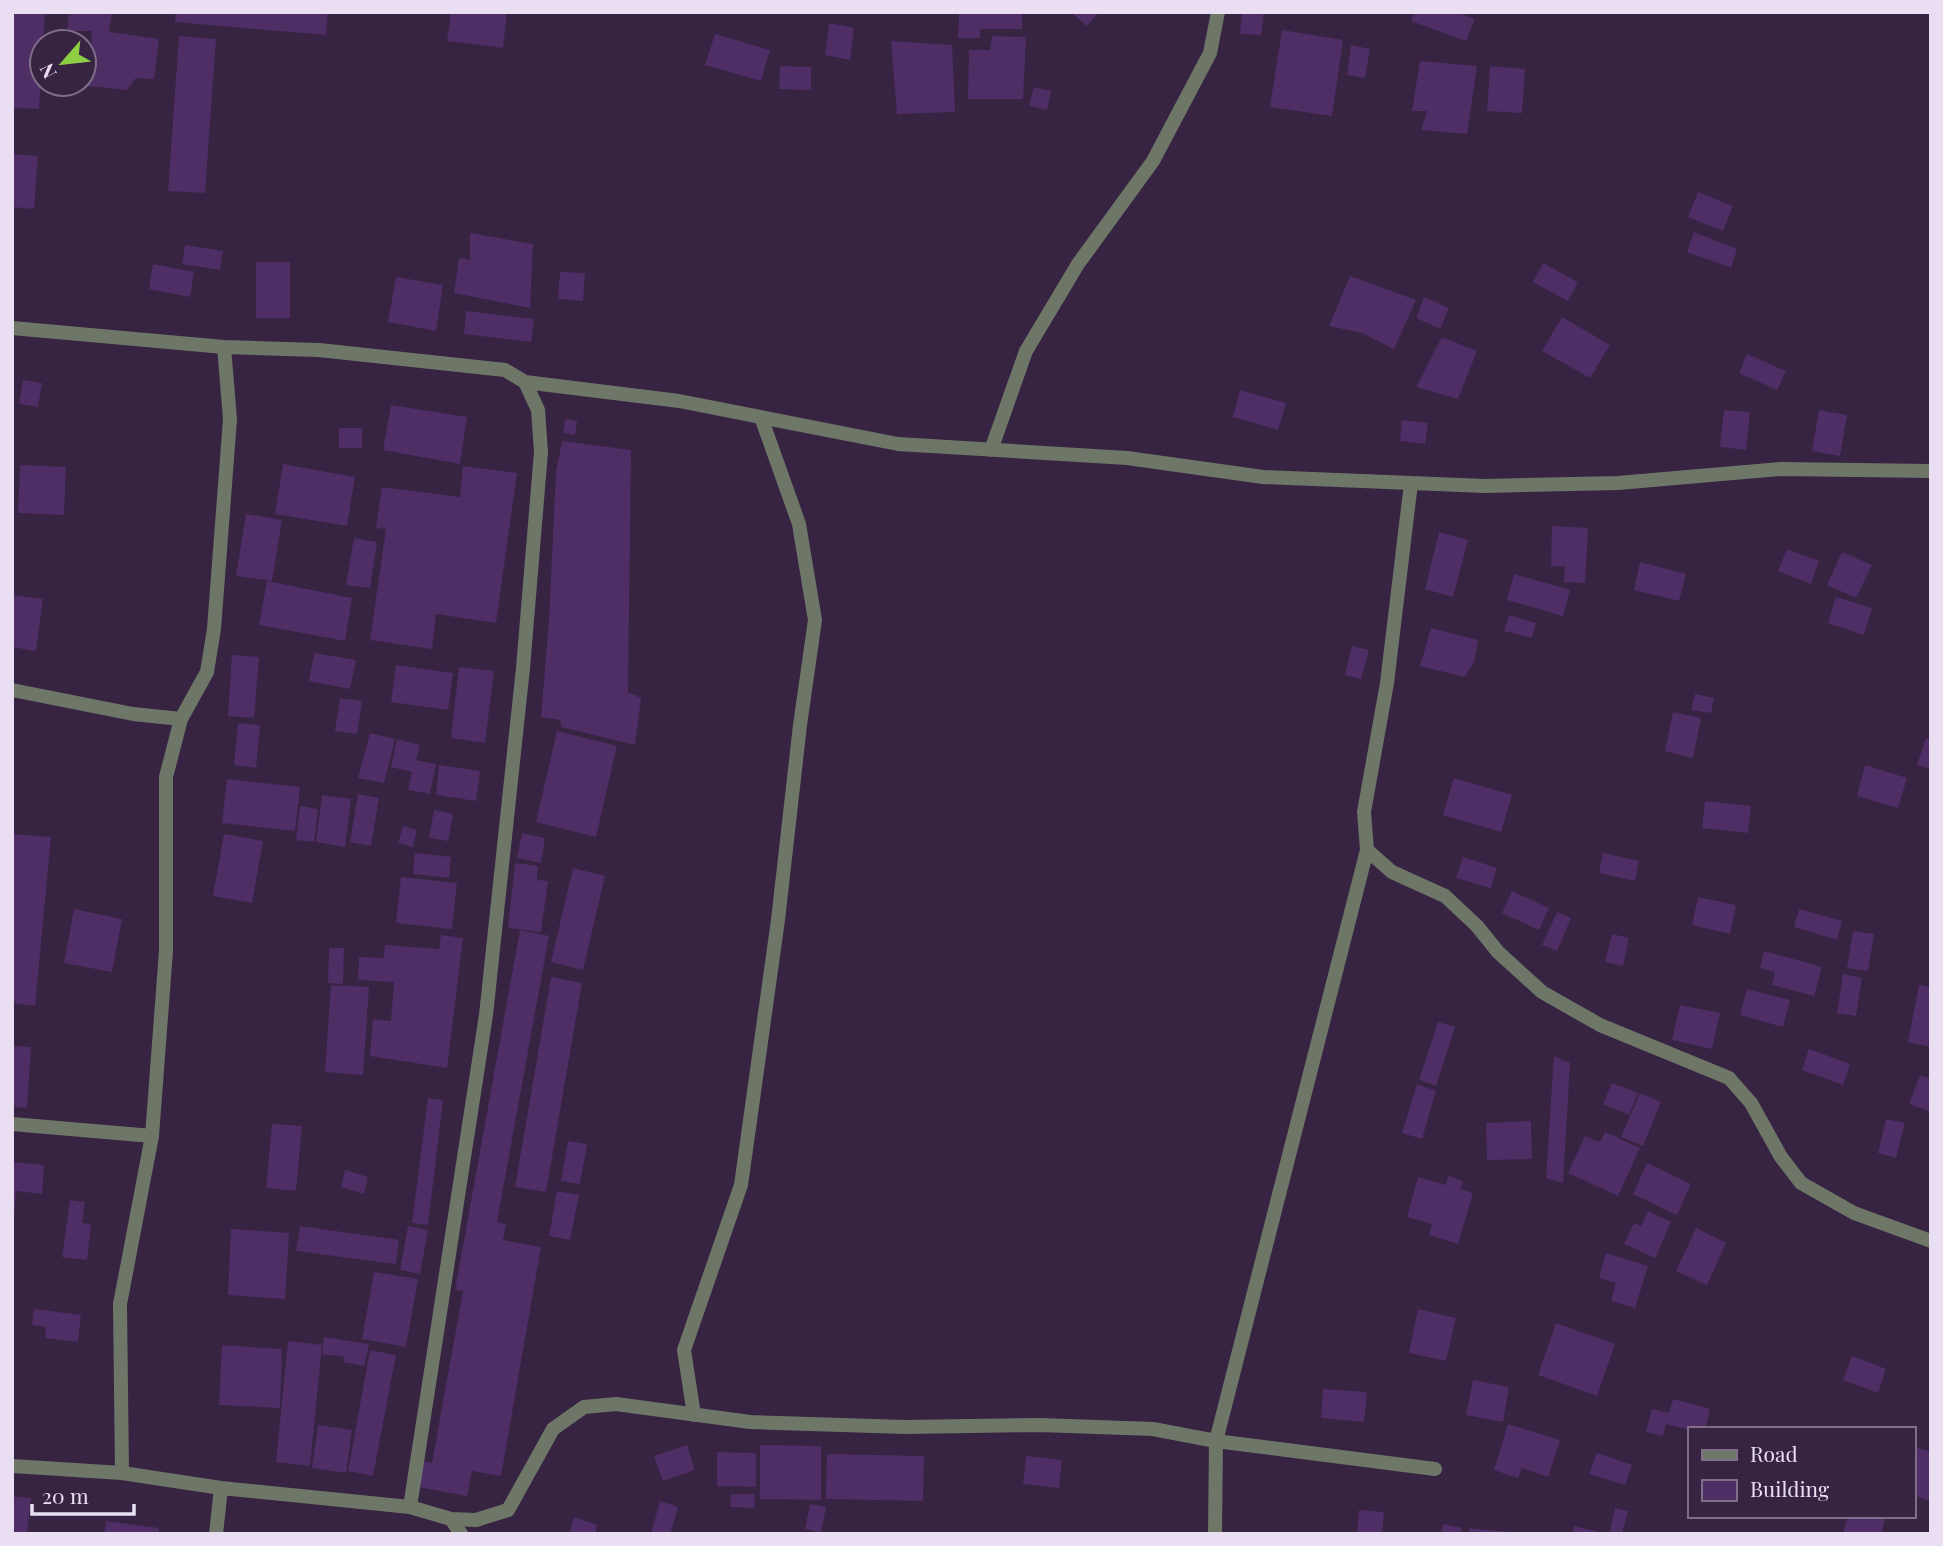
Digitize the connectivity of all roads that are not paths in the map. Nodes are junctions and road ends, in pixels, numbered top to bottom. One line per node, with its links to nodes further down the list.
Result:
1 (1218, 12): 6 (street)
2 (12, 328): 3 (street)
3 (224, 347): 4 (street); 10 (street)
4 (525, 382): 5 (street); 21 (street)
5 (761, 417): 6 (street); 15 (street)
6 (991, 450): 8 (street)
7 (1931, 471): 8 (street)
8 (1411, 483): 11 (street)
9 (12, 690): 10 (street)
10 (181, 719): 13 (street)
11 (1367, 850): 14 (street); 16 (street)
12 (12, 1124): 13 (street)
13 (152, 1136): 19 (street)
14 (1931, 1241)
15 (694, 1415): 16 (street); 22 (street)
16 (1216, 1441): 18 (street); 25 (street)
17 (12, 1466): 19 (street)
18 (1435, 1468)
19 (122, 1473): 20 (street)
20 (221, 1488): 21 (street); 23 (street)
21 (410, 1507): 22 (street)
22 (451, 1519): 24 (street)
23 (216, 1534)
24 (461, 1534)
25 (1215, 1534)

